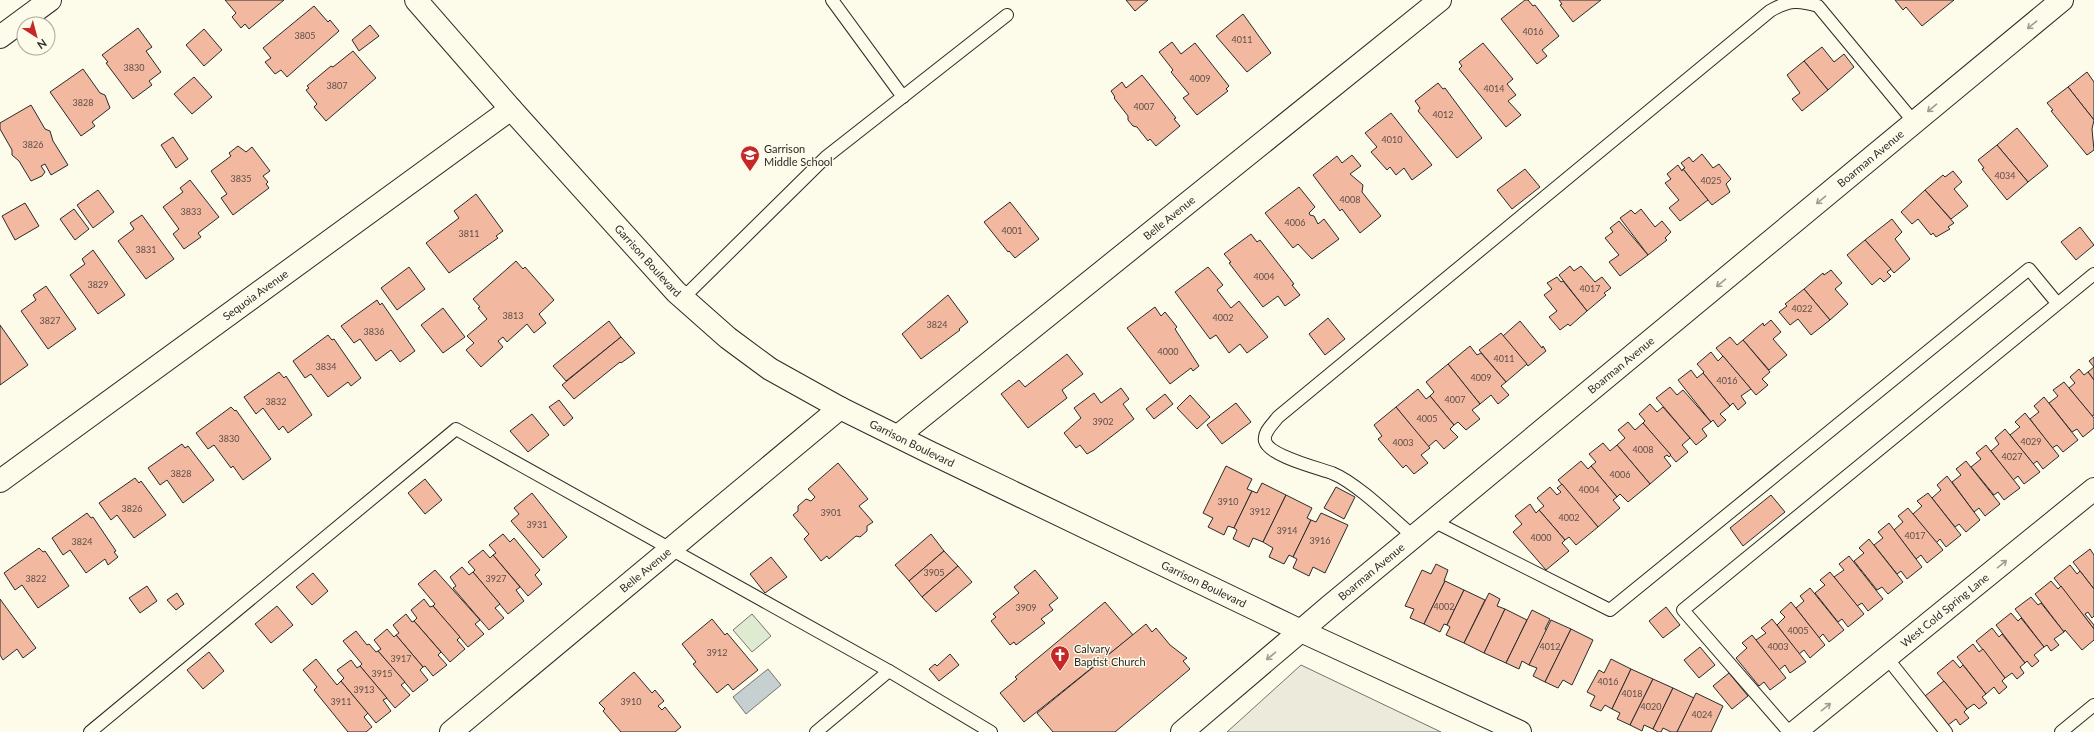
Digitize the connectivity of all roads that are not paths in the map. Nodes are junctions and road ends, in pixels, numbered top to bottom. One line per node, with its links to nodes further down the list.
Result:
1 (50, 0): 7 (street)
2 (416, 0): 9 (street, Garrison Boulevard)
3 (832, 0): 8 (lane)
4 (1440, 0): 15 (street, Belle Avenue)
5 (2062, 0): 10 (street, Boarman Avenue, one-way to 10)
6 (1007, 15): 8 (lane)
7 (0, 37)
8 (902, 97): 12 (lane)
9 (511, 109): 12 (street, Garrison Boulevard); 16 (street, Sequoia Avenue)
10 (1914, 122): 18 (street, Boarman Avenue, one-way to 18); 19 (lane)
11 (2094, 274): 13 (lane)
12 (683, 298): 14 (street, Garrison Boulevard)
13 (2058, 303): 18 (lane); 31 (lane)
14 (840, 408): 15 (street, Garrison Boulevard); 20 (street, Belle Avenue)
15 (898, 436): 21 (street, Garrison Boulevard)
16 (0, 481)
17 (2094, 489): 22 (street, West Cold Spring Lane, one-way to 17)
18 (1433, 521): 19 (street, Boarman Avenue)
19 (1414, 537): 21 (street, Boarman Avenue)
20 (672, 548): 23 (lane); 25 (lane); 26 (street, Belle Avenue)
21 (1301, 631): 29 (street, Boarman Avenue, one-way to 29); 30 (street, Garrison Boulevard)
22 (1887, 658): 32 (street, West Cold Spring Lane, one-way to 22); 33 (lane)
23 (889, 671): 27 (lane); 28 (lane)
24 (2094, 705): 34 (lane)
25 (90, 732)
26 (451, 732)
27 (816, 732)
28 (991, 732)
29 (1182, 732)
30 (1520, 732)
31 (1789, 732)
32 (1795, 732)
33 (1946, 732)
34 (2061, 732)

